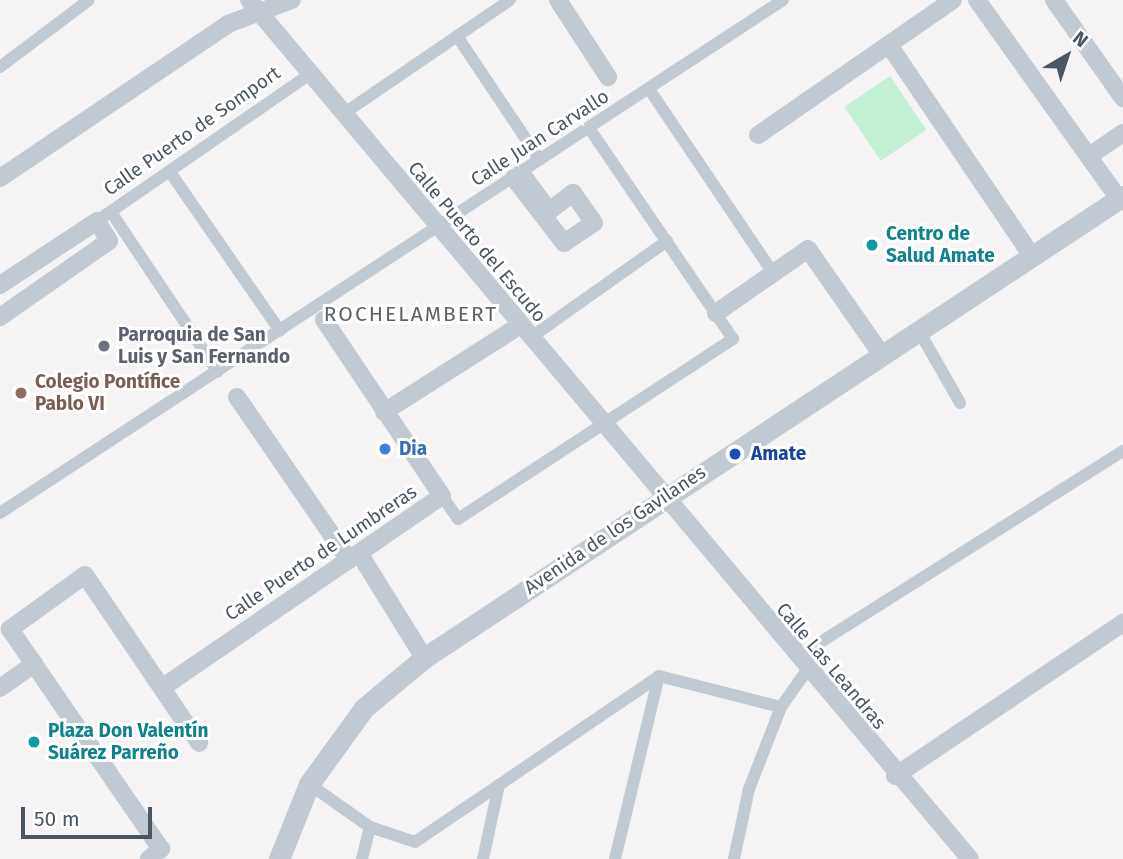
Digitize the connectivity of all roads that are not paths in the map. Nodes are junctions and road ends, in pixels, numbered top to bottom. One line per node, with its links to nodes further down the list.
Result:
1 (89, 0): 12 (street)
2 (292, 0): 9 (street)
3 (510, 0): 10 (street)
4 (558, 0): 14 (street)
5 (783, 0): 15 (street, Calle Juan Carvallo)
6 (953, 0): 11 (street)
7 (977, 0): 21 (street)
8 (1054, 0): 16 (street)
9 (254, 7): 13 (street, Calle Puerto del Escudo); 25 (street)
10 (457, 36): 17 (street); 22 (street)
11 (889, 45): 20 (street); 30 (street)
12 (0, 67)
13 (310, 74): 17 (street, Calle Puerto del Escudo); 23 (street, Calle Puerto de Somport)
14 (608, 77)
15 (649, 89): 18 (street, Calle Juan Carvallo); 31 (street)
16 (1123, 98)
17 (343, 114): 28 (street, Calle Puerto del Escudo)
18 (589, 128): 22 (street, Calle Juan Carvallo); 29 (street)
19 (1123, 133): 21 (street)
20 (758, 135)
21 (1089, 156): 26 (street)
22 (540, 160): 24 (street, Calle Juan Carvallo)
23 (170, 172): 27 (street, Calle Puerto de Somport); 36 (street)
24 (517, 175): 24 (street); 28 (street, Calle Juan Carvallo)
25 (0, 178)
26 (1121, 197): 30 (street, Avenida de los Gavilanes)
27 (104, 217): 32 (street, Calle Puerto de Somport); 34 (street, Calle Puerto de Somport); 40 (street)
28 (438, 228): 36 (street, Calle Juan Carvallo); 38 (street, Calle Puerto del Escudo)
29 (667, 241): 33 (street); 38 (street)
30 (1032, 256): 37 (street, Avenida de los Gavilanes)
31 (773, 273): 33 (street); 39 (street)
32 (0, 285)
33 (716, 313): 44 (street)
34 (0, 317)
35 (324, 320): 43 (street)
36 (280, 331): 40 (street, Calle Juan Carvallo)
37 (919, 331): 39 (street, Avenida de los Gavilanes); 42 (street)
38 (524, 332): 43 (street); 44 (street, Calle Puerto del Escudo)
39 (882, 355): 47 (street, Avenida de los Gavilanes)
40 (218, 372): 48 (street, Calle Juan Carvallo)
41 (237, 397): 49 (street)
42 (960, 403)
43 (384, 412): 46 (street)
44 (603, 426): 46 (street, Calle Puerto de Lumbreras); 47 (street, Calle Puerto del Escudo)
45 (1123, 451): 52 (street)
46 (442, 496): 49 (street, Calle Puerto de Lumbreras)
47 (662, 498): 51 (street, Avenida de los Gavilanes); 52 (street, Calle Las Leandras)
48 (0, 513)
49 (354, 556): 51 (street); 55 (street, Calle Puerto de Lumbreras)
50 (1123, 623): 59 (street)
51 (424, 657): 60 (street, Avenida de los Gavilanes)
52 (802, 663): 57 (street); 59 (street, Calle Las Leandras)
53 (34, 664): 55 (street); 56 (street); 63 (street)
54 (659, 676): 57 (street); 61 (street); 67 (street)
55 (163, 687): 58 (street)
56 (0, 688)
57 (781, 707): 68 (street)
58 (199, 743)
59 (895, 776): 69 (street, Calle Las Leandras)
60 (309, 784): 62 (street); 64 (street, Avenida de los Gavilanes)
61 (499, 785): 62 (street); 66 (street)
62 (370, 827): 65 (street)
63 (155, 854)
64 (279, 859)
65 (362, 859)
66 (483, 859)
67 (615, 859)
68 (734, 859)
69 (970, 859)

